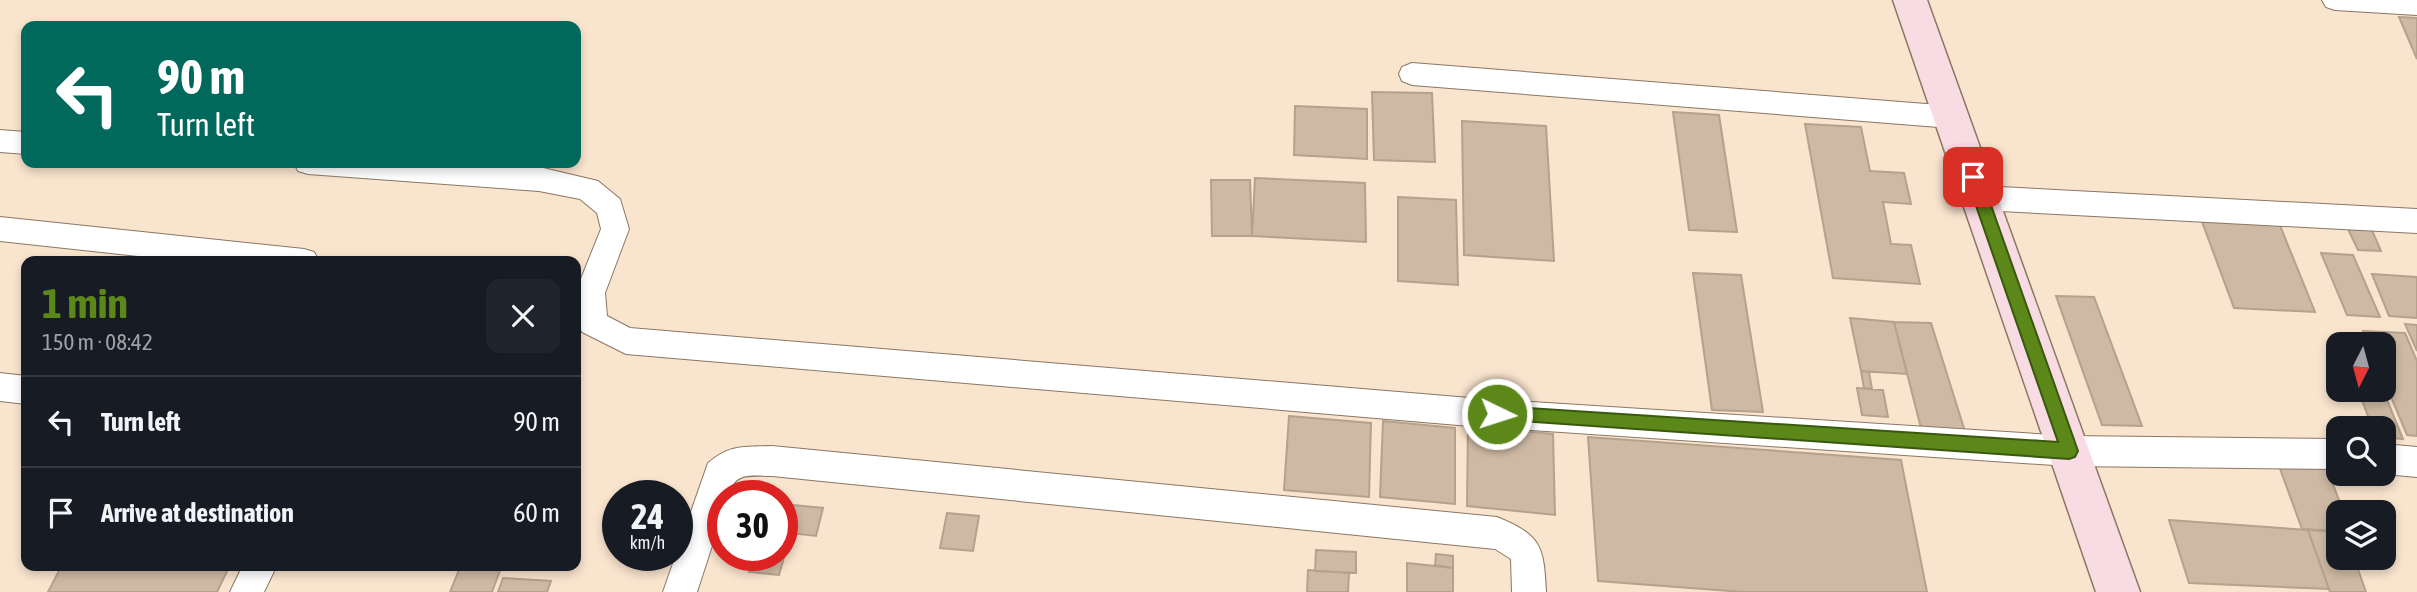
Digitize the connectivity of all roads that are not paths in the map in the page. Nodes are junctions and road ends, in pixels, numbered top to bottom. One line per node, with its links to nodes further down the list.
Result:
1 (1910, 0): 5 (street)
2 (2336, 0): 3 (street)
3 (2417, 5)
4 (1412, 74): 5 (street)
5 (1951, 117): 9 (street)
6 (0, 141): 7 (street)
7 (21, 143)
8 (380, 168): 15 (street)
9 (1981, 198): 10 (street); 15 (street)
10 (2417, 221)
11 (0, 229): 12 (street)
12 (256, 256)
13 (0, 387): 14 (street)
14 (21, 389)
15 (2069, 451): 16 (street); 23 (street)
16 (2326, 454)
17 (2396, 459): 18 (street)
18 (2417, 462)
19 (257, 571): 20 (street)
20 (247, 592)
21 (680, 592): 22 (street)
22 (1529, 592)
23 (2118, 592)

